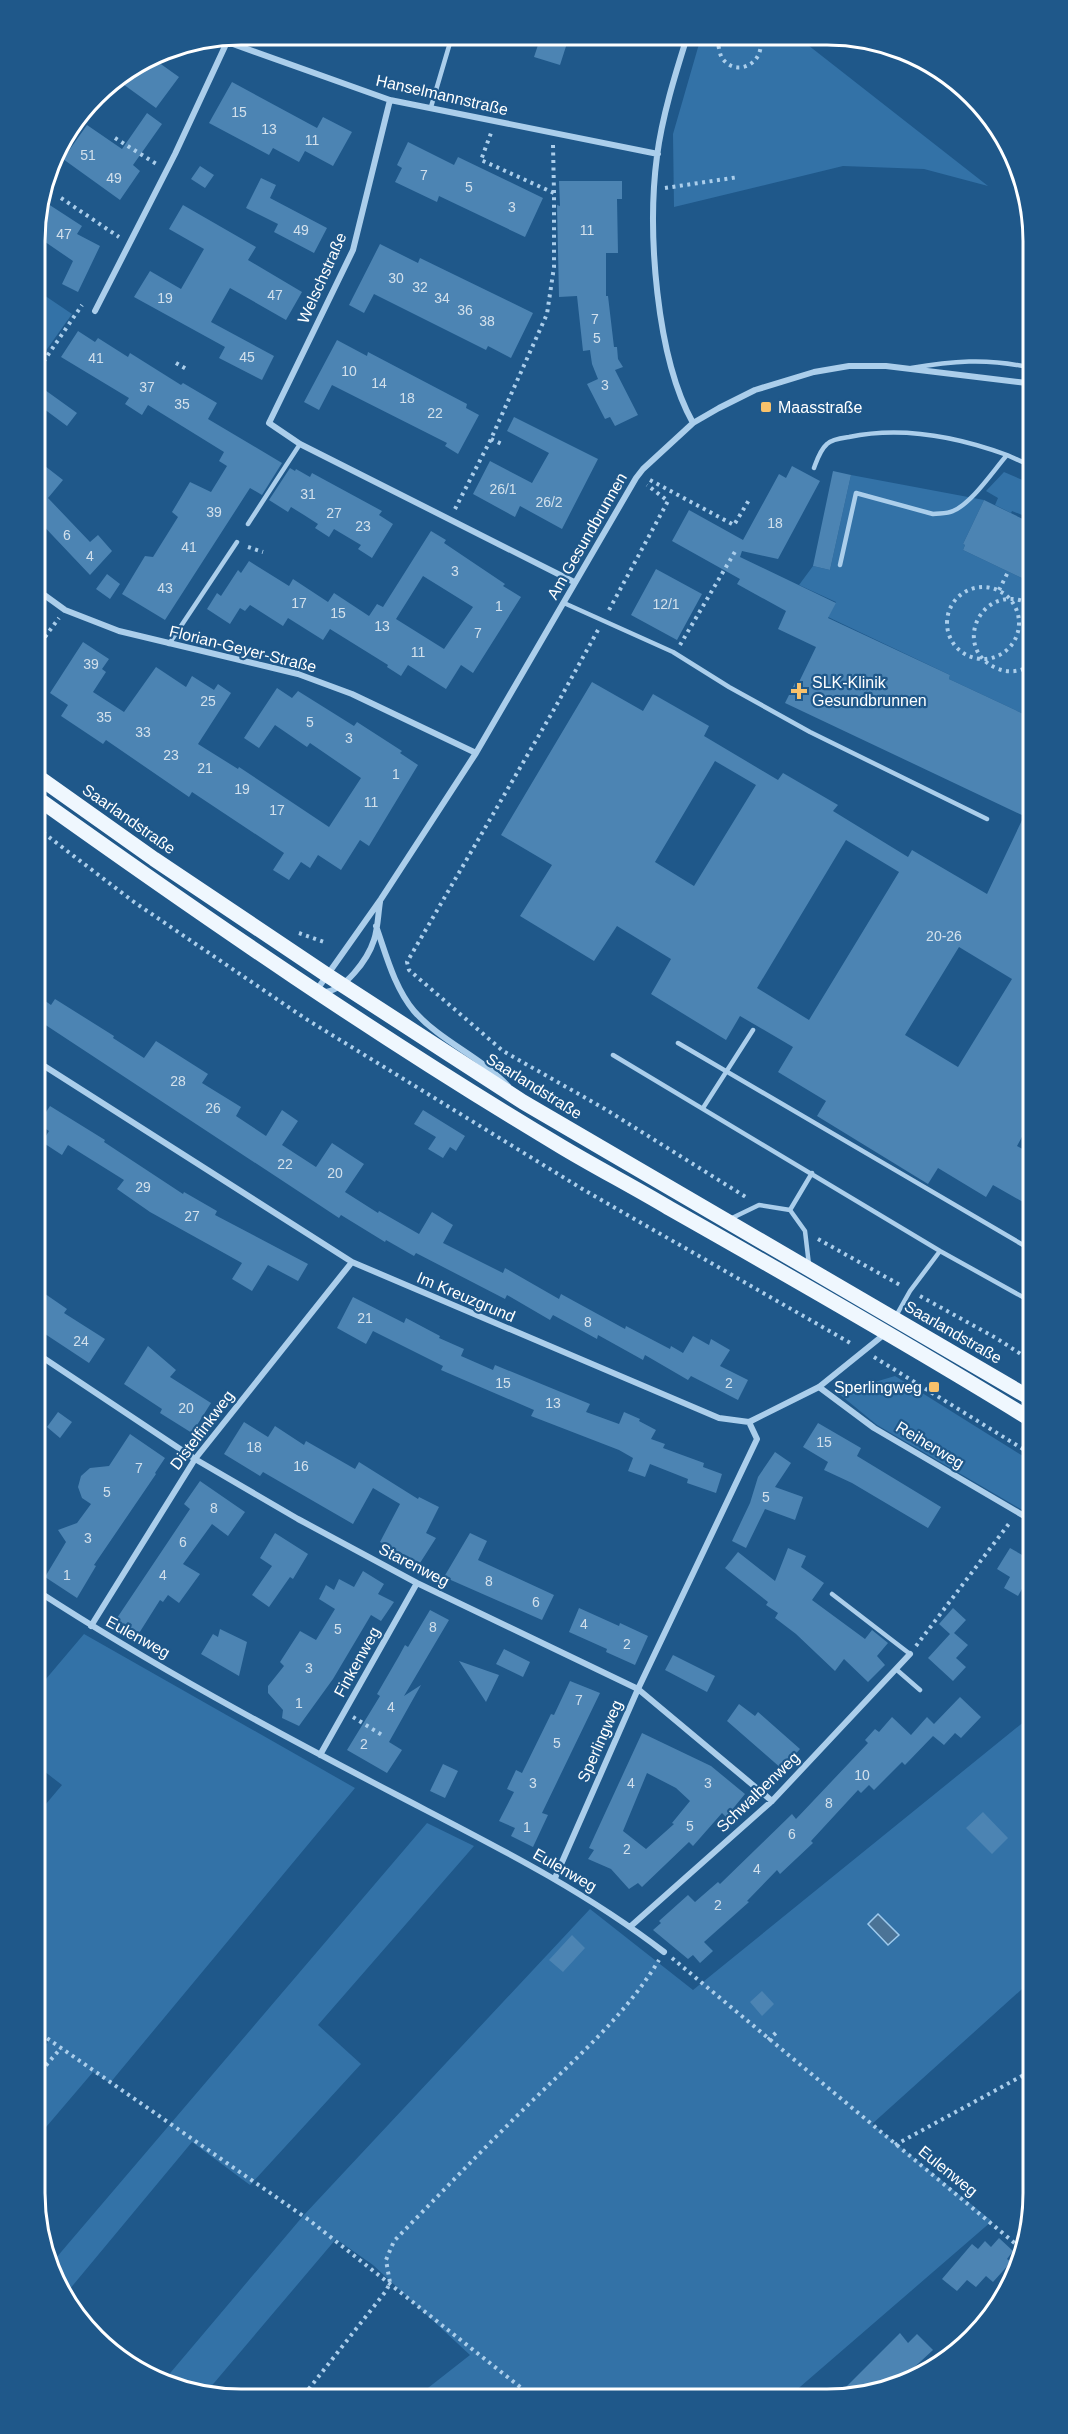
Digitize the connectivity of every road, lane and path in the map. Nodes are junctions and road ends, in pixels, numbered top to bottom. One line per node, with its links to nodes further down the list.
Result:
1 (236, 45): 9 (street, Hanselmannstraße)
2 (449, 45): 10 (lane)
3 (689, 45): 14 (street)
4 (692, 45): 8 (path)
5 (718, 45): 6 (path)
6 (762, 45)
7 (225, 46): 15 (street)
8 (692, 48)
9 (390, 100): 10 (street, Hanselmannstraße); 34 (street, Welschstraße)
10 (430, 107): 11 (street, Hanselmannstraße)
11 (495, 121): 12 (street, Hanselmannstraße); 20 (path)
12 (553, 132): 14 (street, Hanselmannstraße); 20 (path)
13 (115, 138): 15 (path)
14 (657, 154): 18 (street)
15 (166, 171): 23 (street)
16 (668, 177): 19 (path)
17 (739, 177): 19 (path)
18 (654, 187): 19 (path); 32 (street)
19 (668, 188): 22 (path)
20 (554, 193): 33 (path)
21 (61, 198): 23 (path)
22 (668, 199)
23 (130, 244): 25 (street)
24 (83, 303): 26 (path)
25 (95, 311)
26 (45, 359)
27 (176, 363): 30 (path)
28 (1023, 366): 29 (lane)
29 (911, 368): 31 (street, Am Gesundbrunnen); 32 (street, Am Gesundbrunnen)
30 (188, 370)
31 (1023, 384)
32 (693, 423): 39 (street, Am Gesundbrunnen)
33 (491, 439): 35 (path); 41 (path)
34 (300, 444): 41 (street, Welschstraße); 42 (lane)
35 (502, 444)
36 (1007, 455): 37 (lane); 38 (lane); 45 (lane)
37 (1023, 462)
38 (814, 468)
39 (638, 476): 40 (path); 47 (street, Am Gesundbrunnen); 54 (path)
40 (749, 500)
41 (449, 520): 47 (street, Welschstraße)
42 (248, 524)
43 (237, 542): 56 (lane)
44 (736, 550): 57 (path)
45 (840, 565)
46 (1008, 572): 48 (path)
47 (574, 582): 52 (street, Am Gesundbrunnen)
48 (999, 590): 50 (path); 58 (path)
49 (45, 596): 53 (street, Florian-Geyer-Straße)
50 (1011, 598): 51 (path); 58 (path); 58 (path)
51 (1023, 602)
52 (564, 603): 54 (lane); 60 (street, Am Gesundbrunnen)
53 (65, 610): 55 (path); 56 (street, Florian-Geyer-Straße)
54 (603, 621): 57 (lane); 77 (path)
55 (45, 637)
56 (169, 644): 60 (street, Florian-Geyer-Straße)
57 (673, 652): 63 (lane)
58 (983, 659): 59 (path)
59 (1023, 668)
60 (476, 753): 65 (street, Am Gesundbrunnen)
61 (45, 782): 67 (main road, Saarlandstraße)
62 (45, 804): 69 (main road, Saarlandstraße)
63 (987, 819)
64 (45, 834): 89 (path)
65 (381, 899): 66 (street, Am Gesundbrunnen); 67 (street, Am Gesundbrunnen)
66 (376, 926): 68 (street, Am Gesundbrunnen); 74 (street, Am Gesundbrunnen)
67 (327, 975): 68 (main road, Saarlandstraße); 69 (street, Am Gesundbrunnen)
68 (343, 985): 69 (street); 74 (main road, Saarlandstraße)
69 (316, 992): 88 (main road, Saarlandstraße)
70 (753, 1030): 75 (lane)
71 (678, 1043): 81 (lane)
72 (613, 1055): 75 (lane)
73 (45, 1066): 83 (street, Im Kreuzgrund)
74 (523, 1102): 79 (main road, Saarlandstraße)
75 (703, 1108): 76 (lane)
76 (812, 1173): 78 (lane); 82 (lane)
77 (759, 1205): 78 (lane); 79 (lane)
78 (790, 1210): 80 (lane)
79 (728, 1220): 84 (main road, Saarlandstraße)
80 (805, 1232): 84 (lane); 85 (path)
81 (1023, 1245)
82 (940, 1251): 85 (lane); 86 (lane)
83 (351, 1262): 95 (street, Im Kreuzgrund); 97 (street, Distelfinkweg)
84 (810, 1268): 87 (main road, Saarlandstraße)
85 (910, 1291): 87 (lane); 90 (path)
86 (1023, 1297)
87 (894, 1319): 88 (street); 93 (main road, Saarlandstraße)
88 (886, 1333): 89 (street); 94 (main road, Saarlandstraße)
89 (865, 1352): 92 (street); 96 (path)
90 (1023, 1355)
91 (45, 1359): 97 (street, Starenweg)
92 (819, 1387): 95 (street); 98 (street, Reiherweg)
93 (1023, 1394)
94 (1023, 1415)
95 (749, 1422): 106 (street, Sperlingweg)
96 (1023, 1450)
97 (195, 1459): 100 (street, Starenweg); 103 (street, Distelfinkweg)
98 (1018, 1513): 99 (street, Reiherweg); 104 (path)
99 (1023, 1516)
100 (417, 1583): 106 (street, Starenweg); 108 (street, Finkenweg)
101 (832, 1594): 104 (lane)
102 (45, 1596): 103 (street, Eulenweg)
103 (91, 1626): 110 (street, Eulenweg)
104 (910, 1654): 105 (street, Schwalbenweg)
105 (897, 1670): 107 (lane); 111 (street, Schwalbenweg)
106 (638, 1689): 111 (street, Starenweg); 112 (street, Sperlingweg)
107 (920, 1690)
108 (344, 1712): 109 (path); 110 (street, Finkenweg)
109 (382, 1735)
110 (320, 1755): 112 (street, Eulenweg)
111 (772, 1802): 113 (street, Schwalbenweg)
112 (555, 1878): 113 (street, Eulenweg)
113 (631, 1926): 114 (street, Eulenweg)
114 (664, 1952): 117 (path, Eulenweg); 123 (path)
115 (778, 2031): 117 (path)
116 (45, 2037): 118 (path)
117 (768, 2040): 121 (path, Eulenweg)
118 (61, 2048): 119 (path); 123 (path)
119 (45, 2066)
120 (1023, 2075): 121 (path)
121 (895, 2145): 122 (path, Eulenweg)
122 (1016, 2244)
123 (390, 2283): 124 (path); 125 (path)
124 (309, 2389)
125 (523, 2389)

